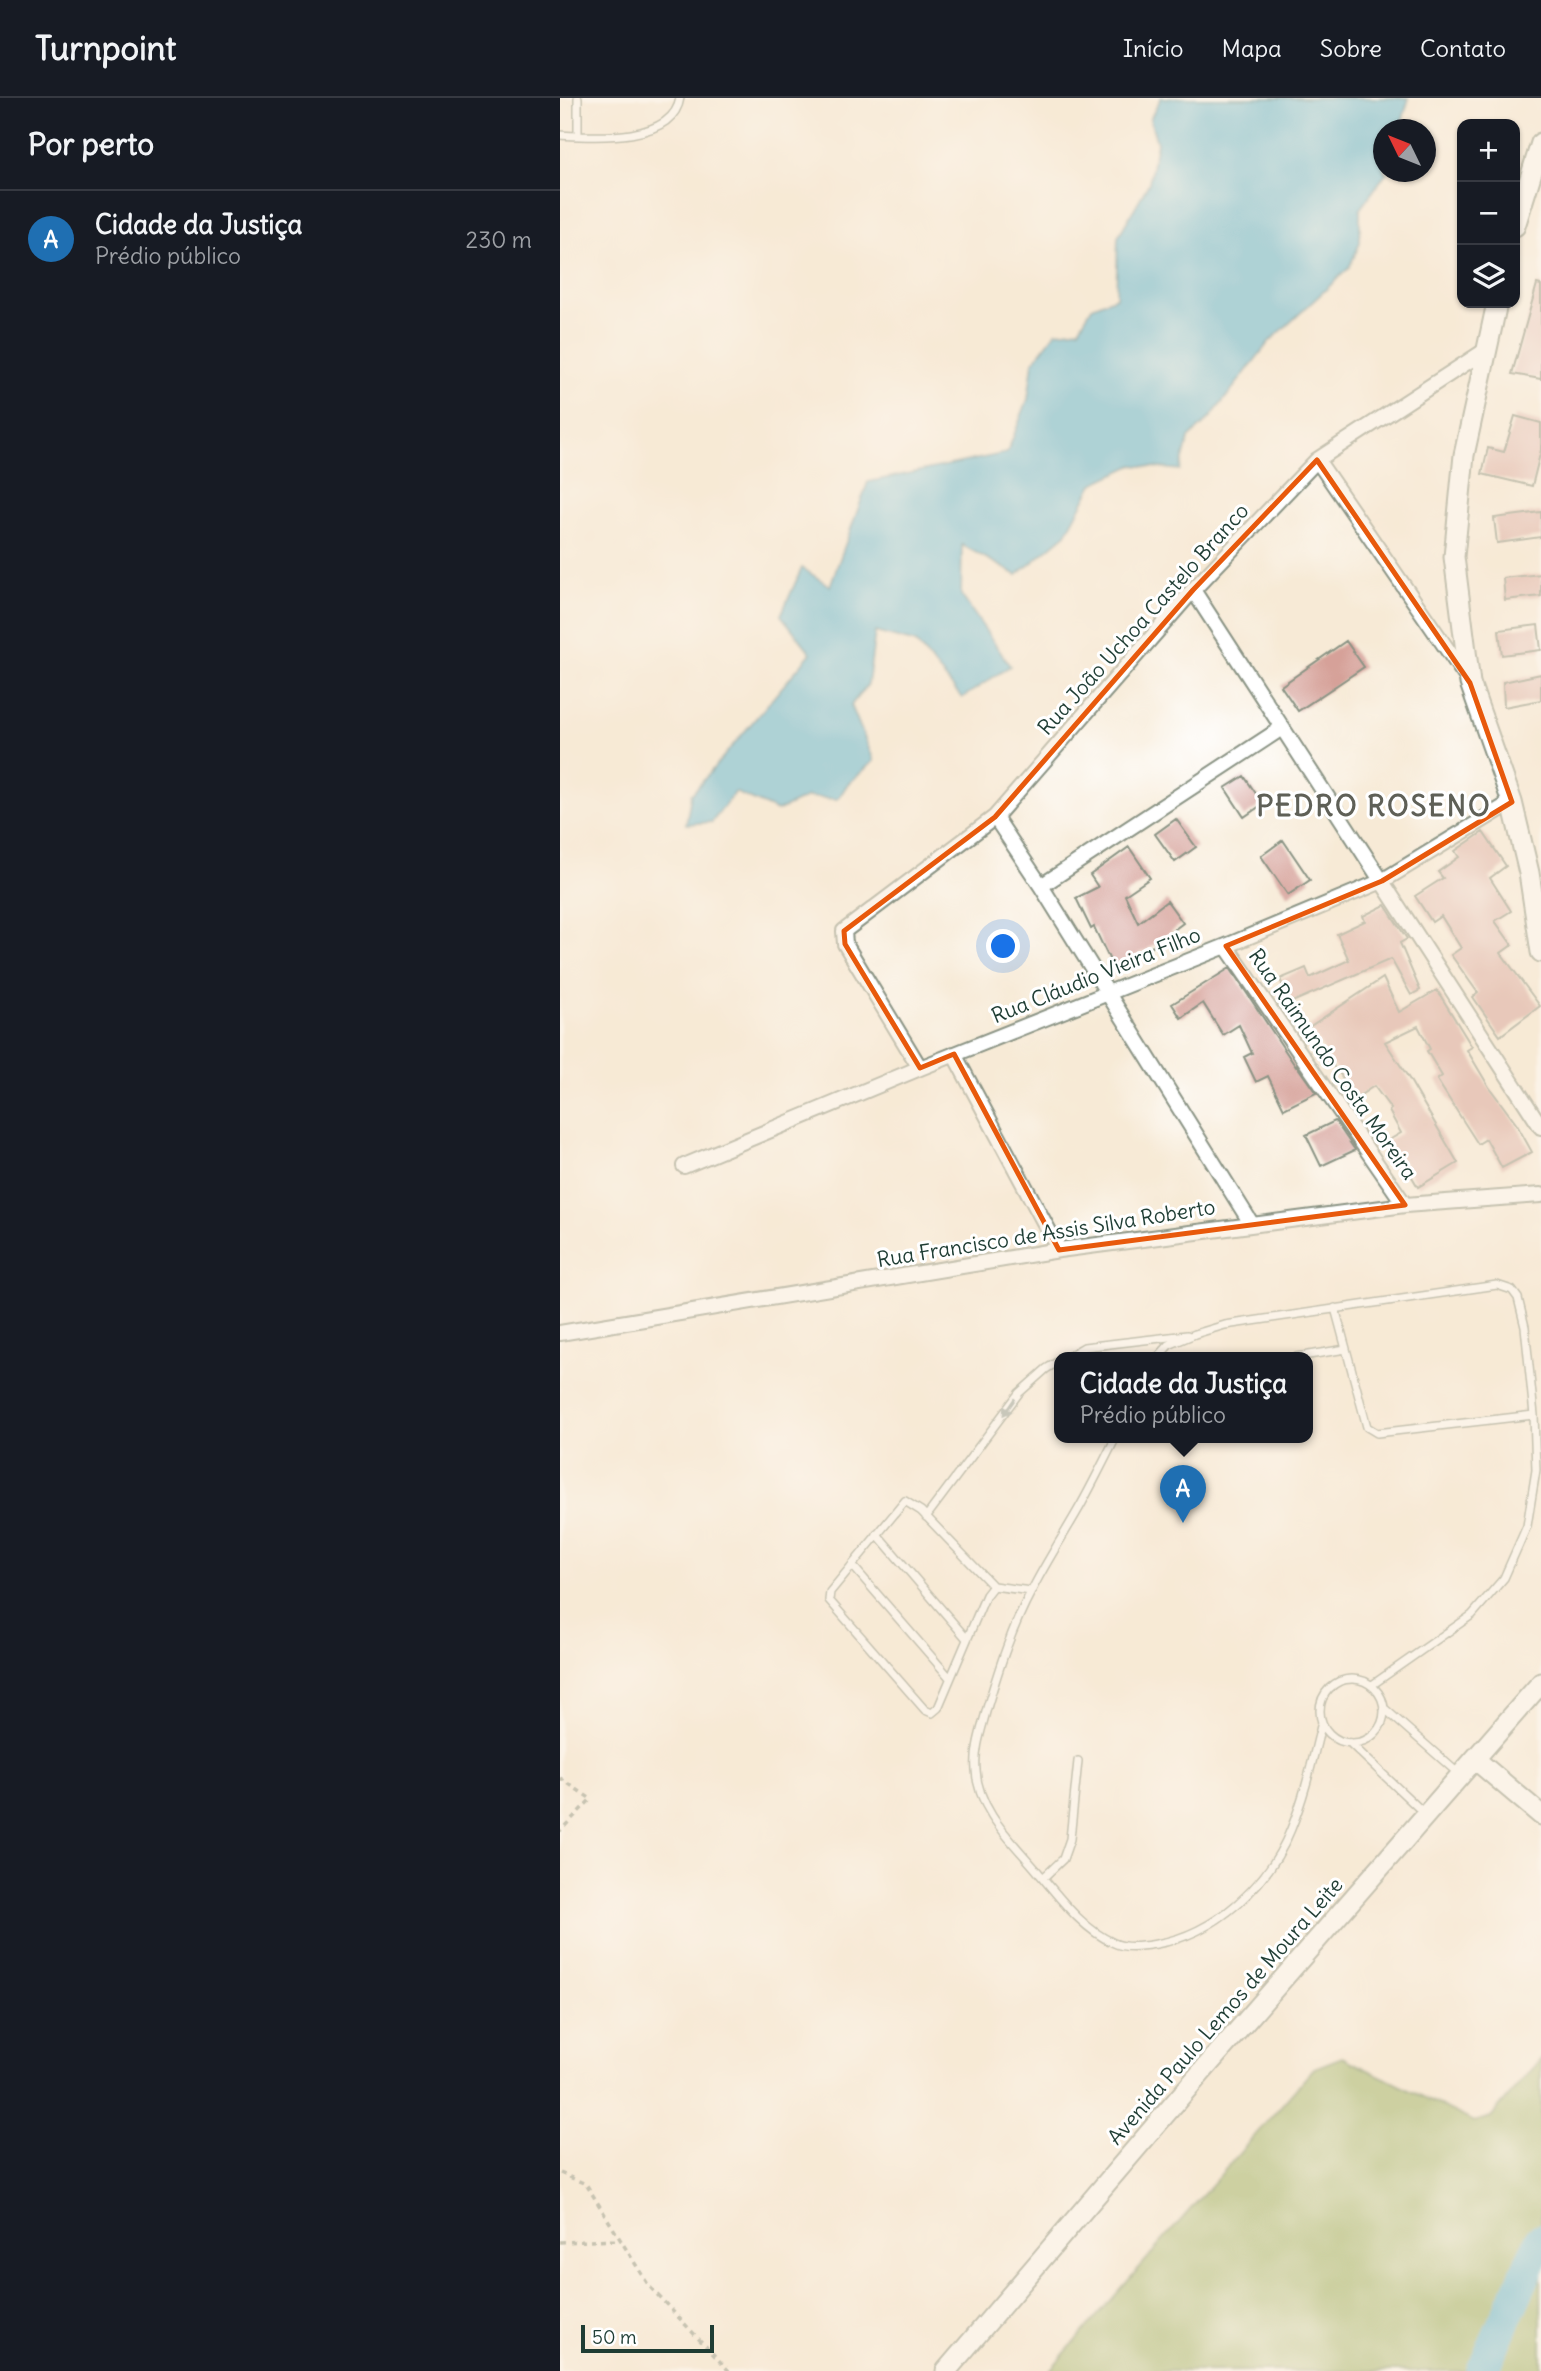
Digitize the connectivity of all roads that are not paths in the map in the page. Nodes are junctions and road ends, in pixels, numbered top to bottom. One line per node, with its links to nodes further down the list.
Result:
1 (578, 98): 4 (lane)
2 (680, 98): 4 (lane)
3 (560, 135): 4 (lane)
4 (578, 136)
5 (1541, 143): 6 (street)
6 (1520, 210)
7 (1496, 308): 8 (street)
8 (1486, 350): 9 (street, Rua João Uchoa Castelo Branco); 11 (street)
9 (1317, 460): 10 (street, Rua João Uchoa Castelo Branco); 11 (street)
10 (1193, 590): 12 (street); 14 (street, Rua João Uchoa Castelo Branco)
11 (1470, 683): 13 (street)
12 (1282, 728): 15 (street); 16 (street)
13 (1512, 802): 15 (street, Rua Cláudio Vieira Filho); 18 (street)
14 (995, 817): 16 (street); 21 (street, Rua João Uchoa Castelo Branco)
15 (1382, 881): 17 (street, Rua Cláudio Vieira Filho); 22 (street)
16 (1041, 886): 19 (street)
17 (1226, 946): 19 (street, Rua Cláudio Vieira Filho); 25 (street, Rua Raimundo Costa Moreira)
18 (1541, 952)
19 (1108, 993): 20 (street, Rua Cláudio Vieira Filho); 26 (street)
20 (954, 1054): 21 (street, Rua Cláudio Vieira Filho); 27 (street)
21 (920, 1068): 23 (street, Rua Cláudio Vieira Filho)
22 (1541, 1127)
23 (684, 1166)
24 (1541, 1195): 25 (street, Rua Francisco de Assis Silva Roberto)
25 (1405, 1205): 26 (street, Rua Francisco de Assis Silva Roberto)
26 (1251, 1223): 27 (street, Rua Francisco de Assis Silva Roberto)
27 (1059, 1250): 29 (street, Rua Francisco de Assis Silva Roberto)
28 (1335, 1308): 30 (lane); 31 (lane); 36 (lane)
29 (560, 1334)
30 (1195, 1334): 32 (lane); 33 (lane)
31 (1346, 1349): 34 (lane); 36 (lane)
32 (1075, 1352)
33 (1163, 1352)
34 (1313, 1354)
35 (1054, 1364): 38 (lane, one-way to 38)
36 (1534, 1415): 46 (lane)
37 (1113, 1443): 42 (lane)
38 (926, 1517): 39 (lane); 41 (lane)
39 (877, 1534): 40 (lane); 43 (lane)
40 (852, 1565): 44 (lane); 44 (lane)
41 (993, 1586): 42 (lane); 43 (lane)
42 (1031, 1591): 55 (lane)
43 (967, 1639): 44 (lane)
44 (950, 1678)
45 (1541, 1683): 50 (street, Avenida Paulo Lemos de Moura Leite)
46 (1372, 1685): 47 (lane); 48 (lane)
47 (1385, 1709): 49 (lane); 52 (lane)
48 (1322, 1722): 49 (lane); 55 (lane)
49 (1350, 1743): 53 (lane)
50 (1476, 1760): 52 (street, Avenida Paulo Lemos de Moura Leite); 54 (street)
51 (1079, 1761): 55 (lane)
52 (1460, 1775): 53 (street, Avenida Paulo Lemos de Moura Leite)
53 (1426, 1815): 56 (street, Avenida Paulo Lemos de Moura Leite)
54 (1541, 1815)
55 (1043, 1878)
56 (946, 2371)

